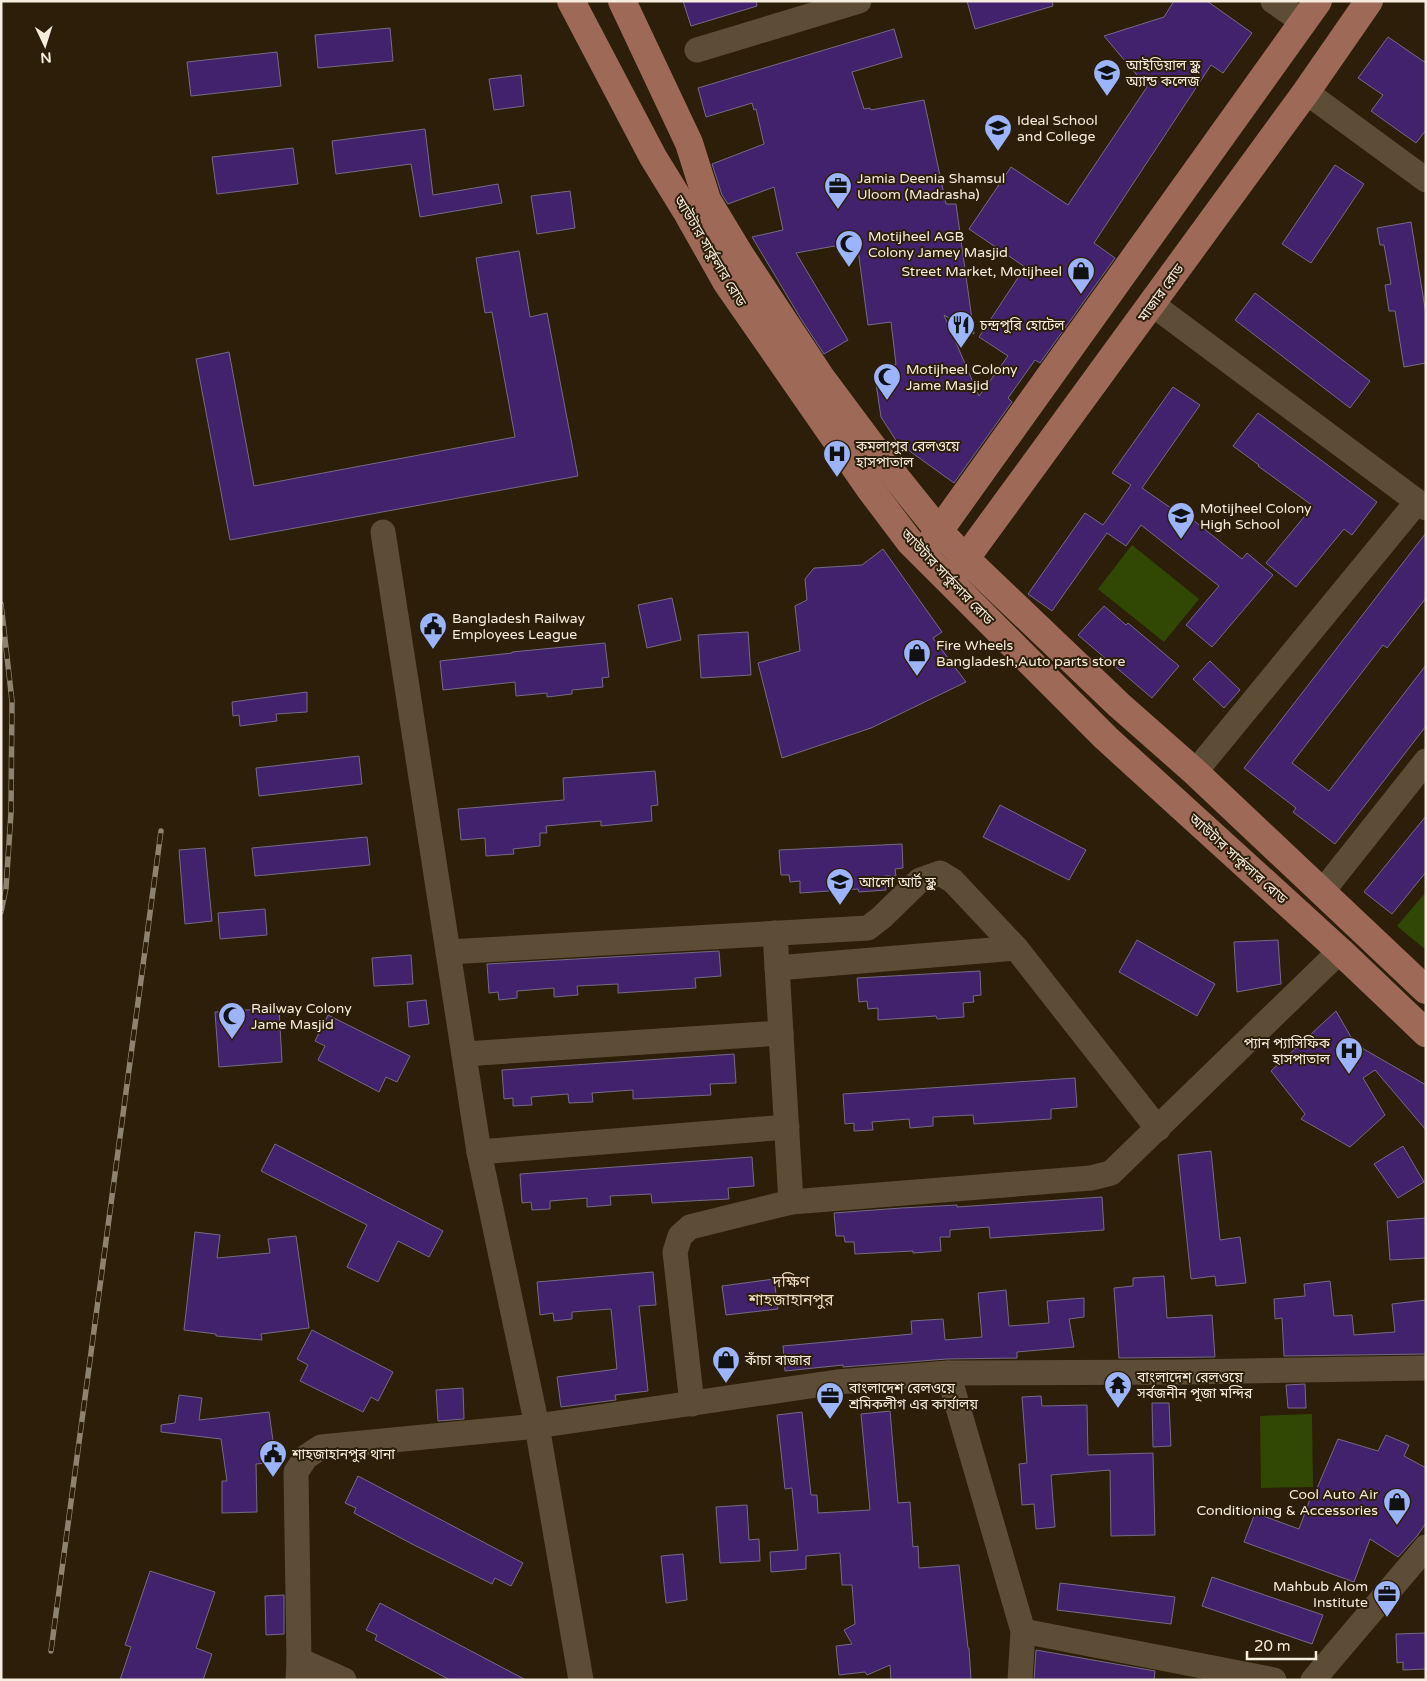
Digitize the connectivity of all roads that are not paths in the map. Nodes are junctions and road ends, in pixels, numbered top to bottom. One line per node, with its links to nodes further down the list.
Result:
1 (571, 1): 14 (main road, আউটার সার্কুলার রোড)
2 (622, 1): 12 (main road, আউটার সার্কুলার রোড)
3 (858, 1): 7 (street)
4 (1273, 1): 6 (street)
5 (1369, 1): 8 (main road, মাজার রোড)
6 (1310, 12): 12 (main road)
7 (697, 50)
8 (1306, 92): 9 (street); 10 (main road, মাজার রোড)
9 (1426, 180)
10 (1152, 304): 11 (street); 15 (main road, মাজার রোড)
11 (1422, 505): 18 (street)
12 (939, 531): 14 (main road); 15 (main road, আউটার সার্কুলার রোড)
13 (383, 532): 23 (street)
14 (922, 554): 16 (main road, আউটার সার্কুলার রোড)
15 (966, 559): 16 (main road, মাজার রোড); 18 (main road, আউটার সার্কুলার রোড)
16 (948, 581): 22 (main road, আউটার সার্কুলার রোড)
17 (1426, 761): 19 (street)
18 (1195, 772): 19 (main road, আউটার সার্কুলার রোড)
19 (1322, 892): 25 (main road, আউটার সার্কুলার রোড)
20 (775, 933): 21 (street); 23 (street); 24 (street)
21 (1016, 948): 24 (street); 30 (street)
22 (1340, 951): 27 (main road, আউটার সার্কুলার রোড); 30 (street)
23 (448, 952): 28 (street)
24 (777, 968): 26 (street)
25 (1426, 990)
26 (781, 1033): 28 (street); 29 (street)
27 (1426, 1033)
28 (464, 1054): 31 (street)
29 (786, 1127): 31 (street); 32 (street)
30 (1158, 1129): 32 (street)
31 (479, 1152): 36 (street)
32 (791, 1202): 35 (street)
33 (1426, 1368): 34 (street)
34 (948, 1373): 35 (street); 38 (street)
35 (692, 1404): 36 (street)
36 (537, 1426): 39 (street); 41 (street)
37 (1426, 1547): 44 (street)
38 (1023, 1631): 42 (street); 43 (street)
39 (298, 1670): 40 (street)
40 (344, 1680)
41 (581, 1680)
42 (1020, 1680)
43 (1274, 1680)
44 (1313, 1680)

